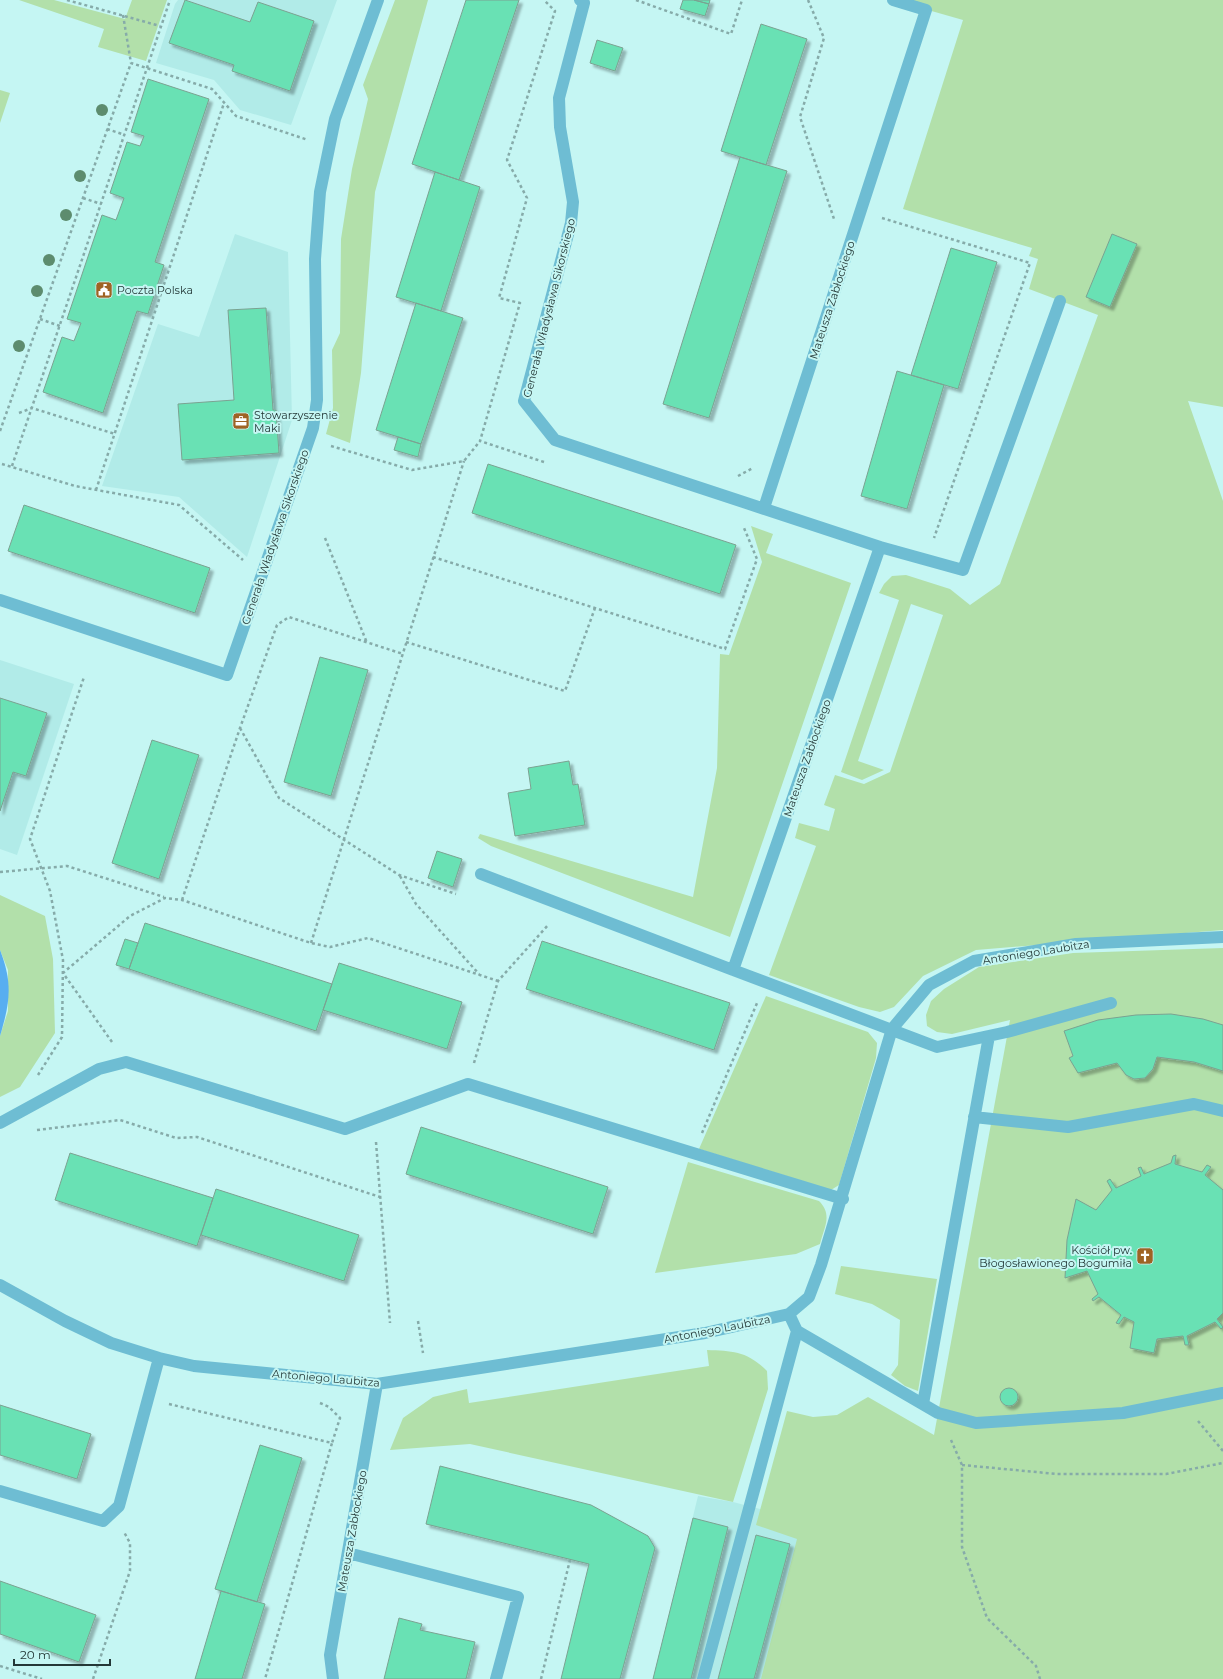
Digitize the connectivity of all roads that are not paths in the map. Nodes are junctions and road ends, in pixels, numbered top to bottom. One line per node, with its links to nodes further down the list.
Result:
1 (378, 0): 7 (street, Generała Władysława Sikorskiego)
2 (580, 0): 5 (street, Generała Władysława Sikorskiego)
3 (893, 0): 5 (street, Mateusza Zabłockiego)
4 (1060, 301): 6 (street)
5 (764, 508): 6 (street)
6 (880, 547): 10 (street, Mateusza Zabłockiego)
7 (0, 600)
8 (481, 874): 10 (street)
9 (1223, 937): 12 (street, Antoniego Laubitza)
10 (733, 970): 12 (street)
11 (1111, 1003): 13 (street)
12 (892, 1029): 13 (street); 17 (street, Antoniego Laubitza)
13 (989, 1036): 15 (street)
14 (1223, 1111): 15 (street)
15 (974, 1117): 24 (street)
16 (0, 1123): 17 (street)
17 (843, 1199): 19 (street, Antoniego Laubitza)
18 (0, 1284): 21 (street, Antoniego Laubitza)
19 (789, 1314): 20 (street); 22 (street, Antoniego Laubitza)
20 (797, 1331): 24 (street); 29 (street)
21 (159, 1358): 22 (street, Antoniego Laubitza); 25 (street)
22 (377, 1384): 26 (street, Mateusza Zabłockiego)
23 (1223, 1393): 24 (street)
24 (923, 1404)
25 (0, 1491)
26 (348, 1553): 27 (street, Mateusza Zabłockiego); 28 (street)
27 (333, 1679)
28 (496, 1679)
29 (703, 1679)

